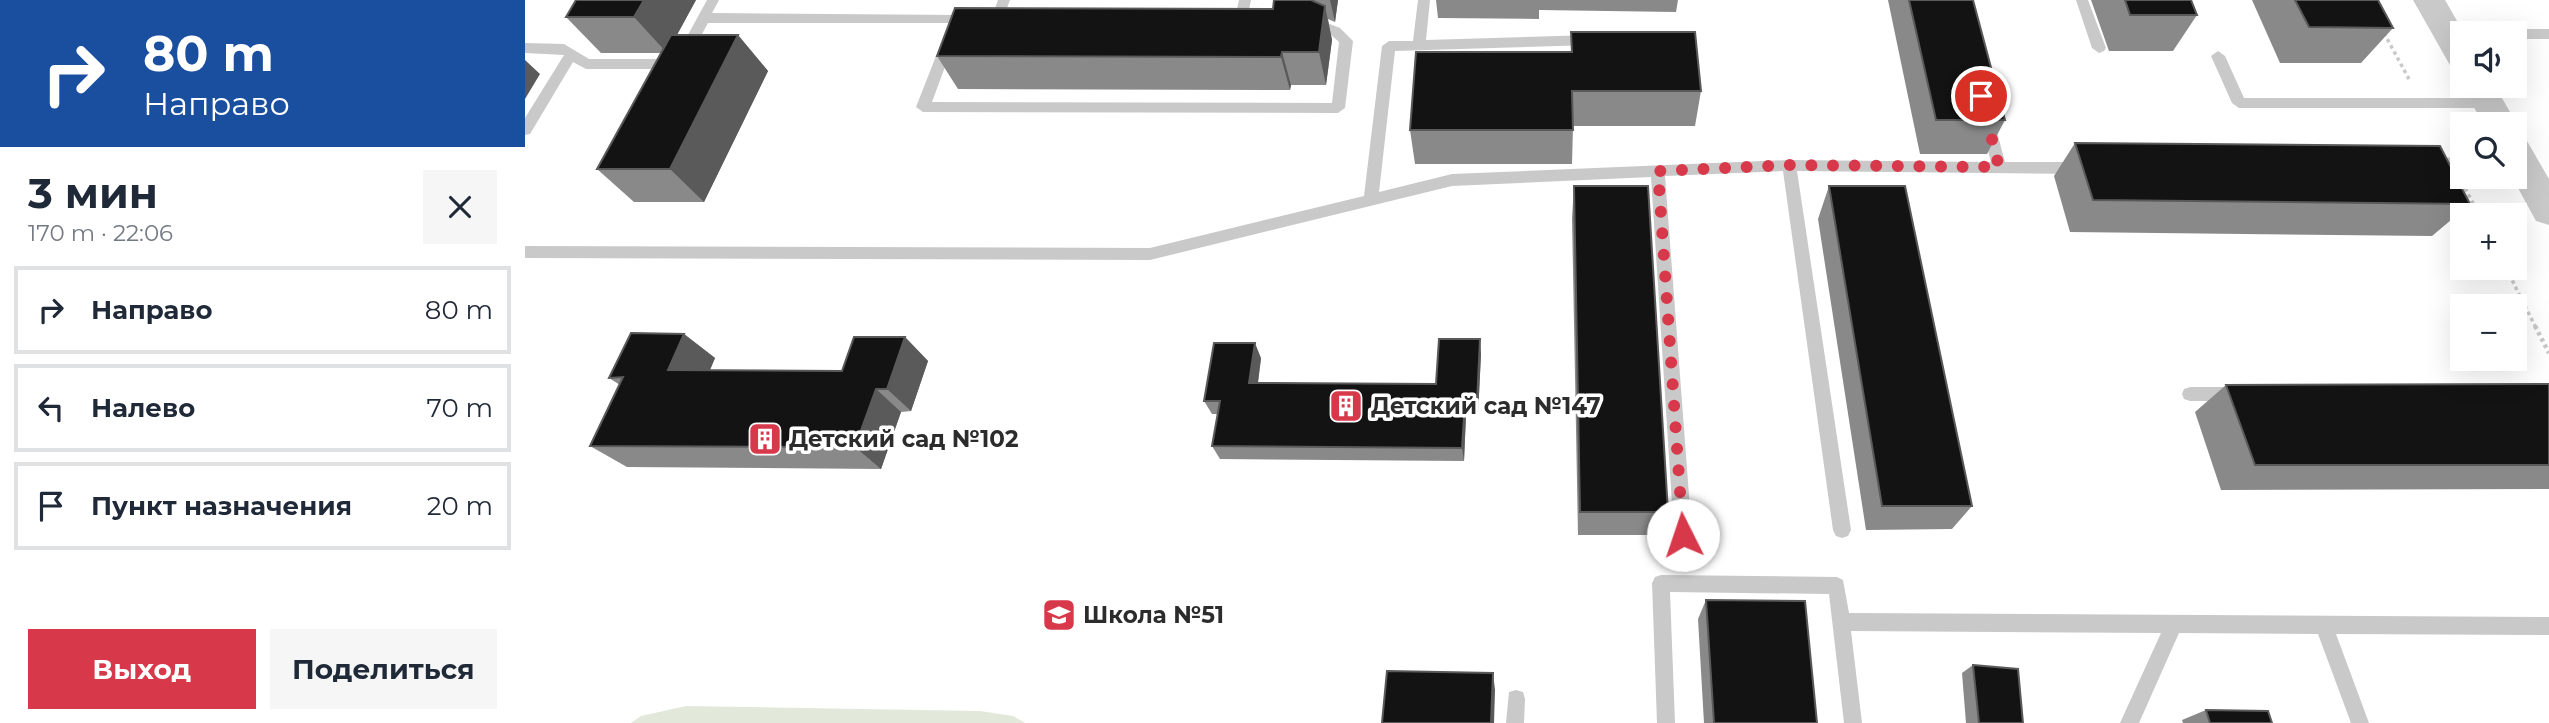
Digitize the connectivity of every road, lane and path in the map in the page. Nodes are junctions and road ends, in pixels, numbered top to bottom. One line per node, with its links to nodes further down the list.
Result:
1 (713, 0): 7 (lane)
2 (1004, 0): 8 (lane)
3 (1245, 0): 9 (lane)
4 (1424, 0): 15 (lane)
5 (2082, 0): 17 (lane)
6 (2429, 0): 11 (street)
7 (704, 18): 8 (lane); 18 (lane)
8 (984, 18): 10 (lane)
9 (1240, 19)
10 (1304, 19)
11 (2450, 30)
12 (2527, 34): 13 (lane)
13 (2549, 34)
14 (1595, 39): 15 (lane)
15 (1419, 45): 30 (lane)
16 (525, 48): 18 (lane)
17 (2099, 48)
18 (571, 54): 22 (lane)
19 (2218, 56): 21 (lane)
20 (1983, 103): 25 (lane)
21 (2488, 104)
22 (525, 130)
23 (2450, 162): 27 (lane)
24 (1790, 165): 25 (lane); 28 (lane); 37 (lane)
25 (1999, 167): 26 (lane)
26 (2096, 168)
27 (2414, 169)
28 (1658, 171): 30 (lane); 38 (lane)
29 (2527, 172): 31 (street)
30 (1371, 200): 32 (lane)
31 (2549, 211)
32 (525, 253)
33 (2512, 280): 34 (path)
34 (2549, 353)
35 (2190, 394): 36 (lane)
36 (2259, 395)
37 (1842, 530)
38 (1683, 535)
39 (1841, 622): 40 (lane); 45 (lane); 46 (lane)
40 (2174, 624): 41 (lane); 47 (lane)
41 (2323, 625): 42 (lane); 48 (lane)
42 (2549, 626)
43 (1516, 699): 44 (lane)
44 (1515, 723)
45 (1666, 723)
46 (1853, 723)
47 (2129, 723)
48 (2360, 723)

